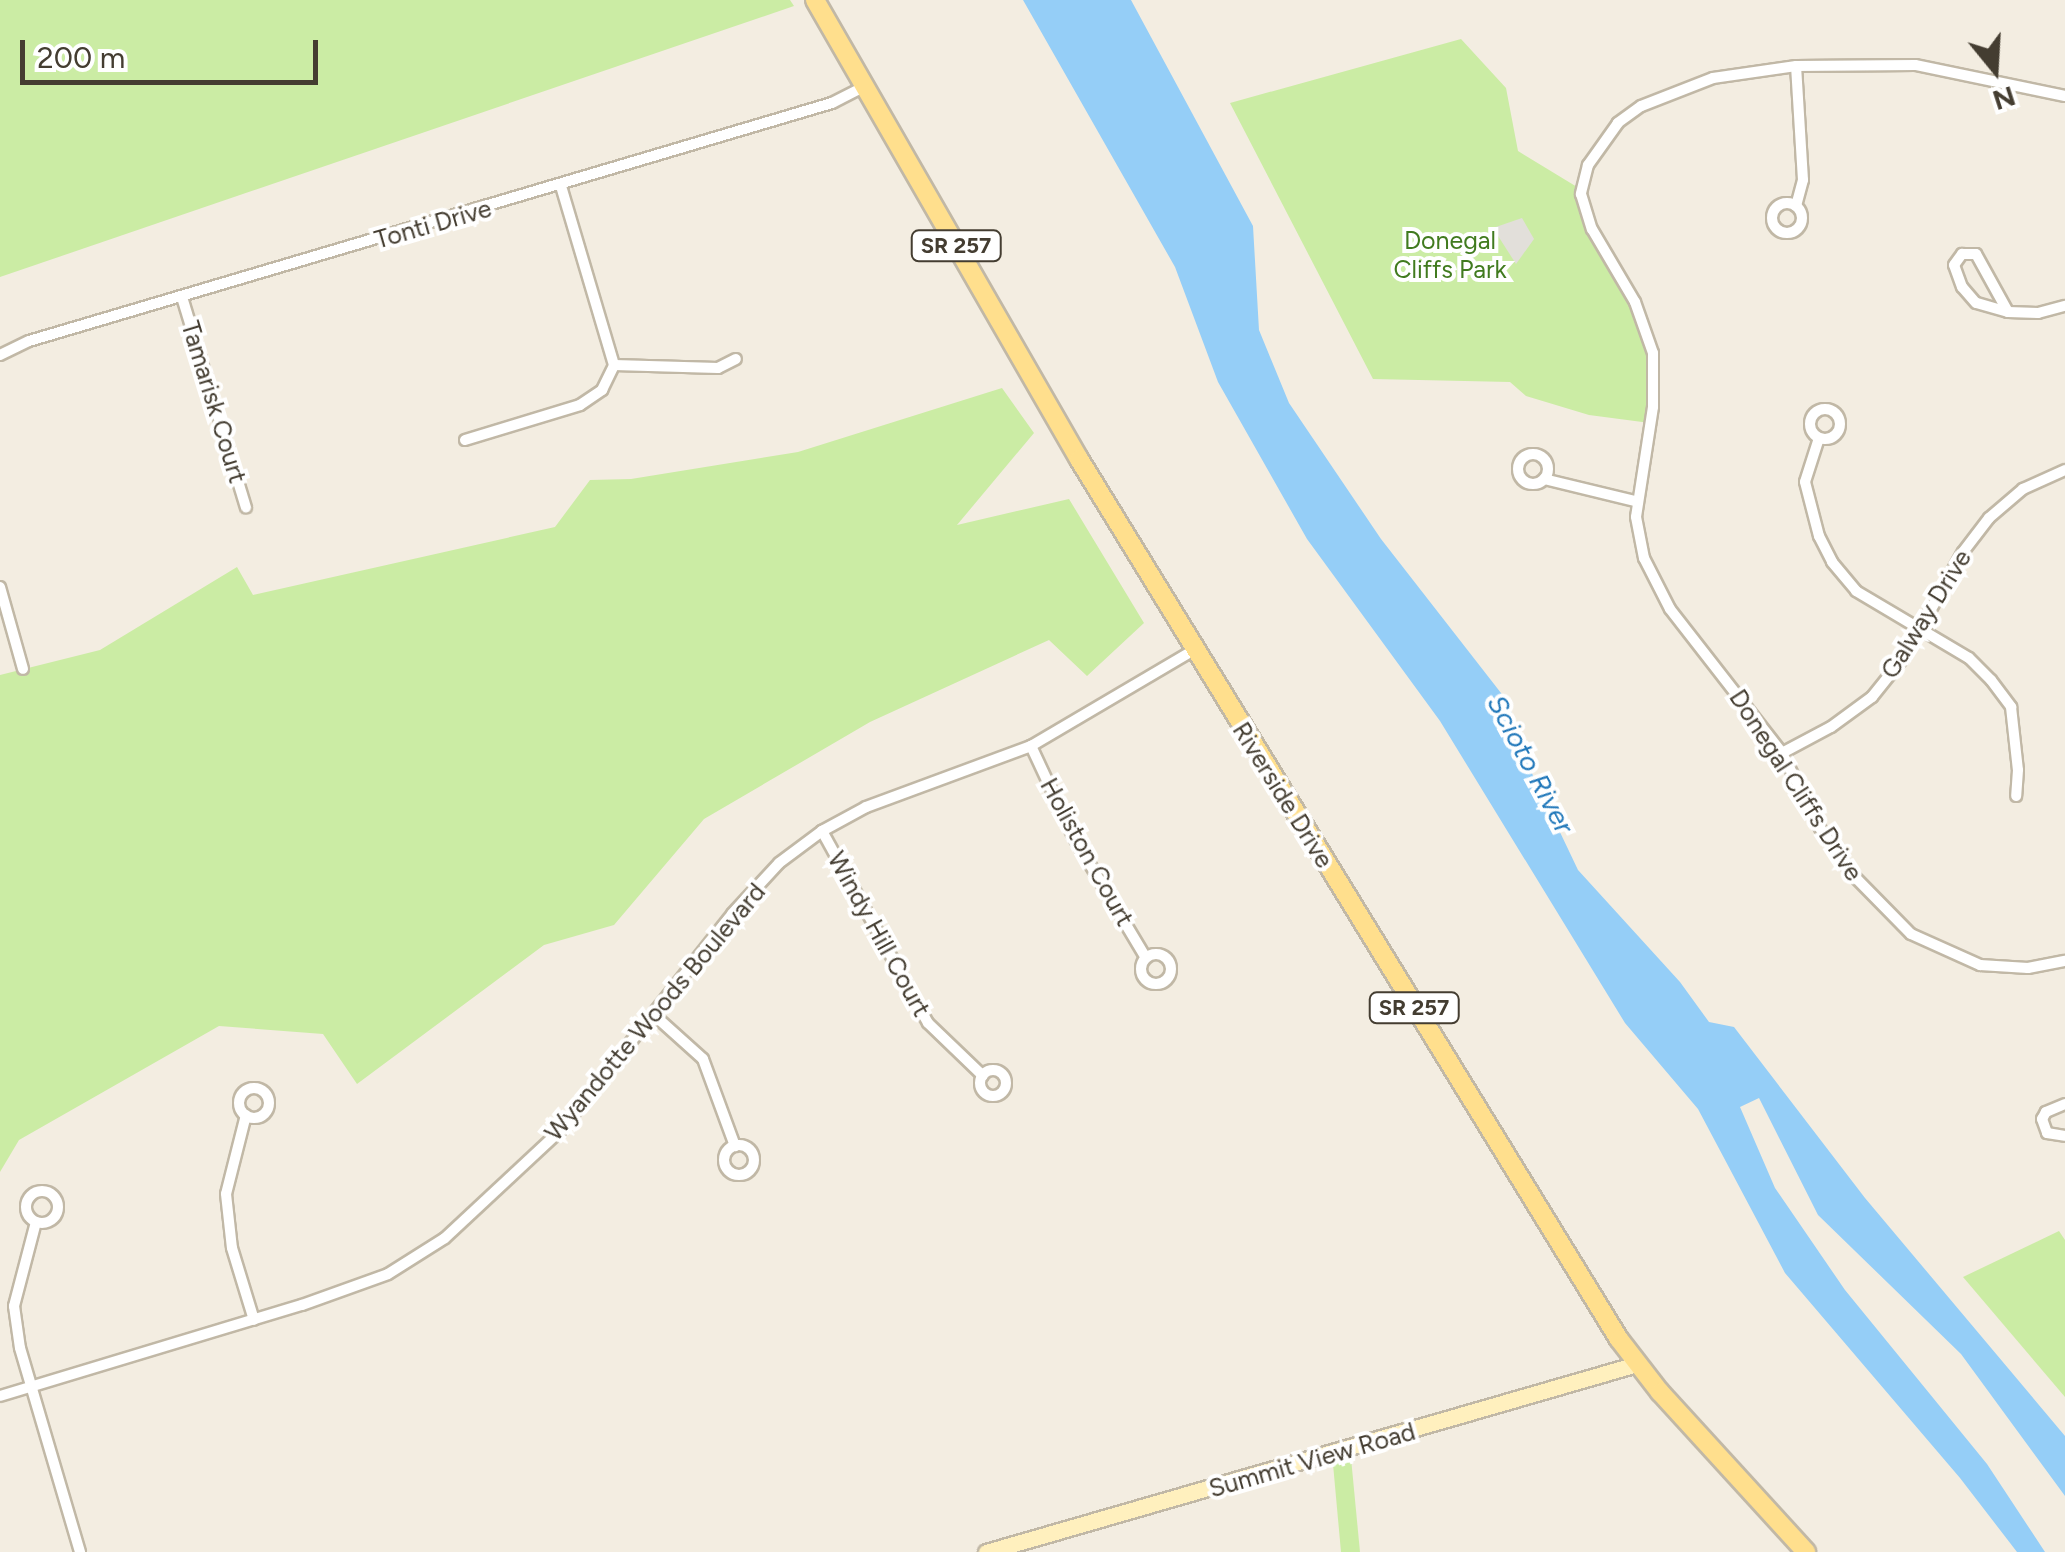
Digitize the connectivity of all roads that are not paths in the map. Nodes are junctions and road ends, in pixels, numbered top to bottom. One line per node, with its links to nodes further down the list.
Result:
1 (814, 0): 3 (main road, Riverside Drive / SR 257)
2 (1796, 66): 4 (street); 6 (street); 17 (street, Donegal Cliffs Drive)
3 (864, 87): 5 (street, Tonti Drive); 21 (main road, Riverside Drive / SR 257)
4 (2065, 96)
5 (561, 186): 7 (street, Tonti Drive); 12 (street)
6 (1796, 206)
7 (182, 297): 10 (street, Tonti Drive); 18 (street, Tamarisk Court)
8 (2065, 306): 9 (street)
9 (2008, 312): 9 (street)
10 (0, 355)
11 (736, 359): 12 (street)
12 (614, 365): 14 (street)
13 (1819, 438): 20 (street)
14 (465, 440)
15 (2065, 470): 20 (street, Galway Drive)
16 (1544, 479): 17 (street)
17 (1635, 502): 24 (street, Donegal Cliffs Drive)
18 (246, 507)
19 (0, 588): 22 (street)
20 (1920, 630): 24 (street, Galway Drive); 25 (street)
21 (1194, 650): 23 (street, Wyandotte Woods Boulevard); 37 (main road, Riverside Drive / SR 257)
22 (23, 669)
23 (1031, 746): 26 (street, Wyandotte Woods Boulevard); 27 (street, Holiston Court)
24 (1782, 753): 28 (street, Donegal Cliffs Drive)
25 (2016, 796)
26 (822, 831): 29 (street, Wyandotte Woods Boulevard); 30 (street, Windy Hill Court)
27 (1146, 958)
28 (2065, 960)
29 (653, 1014): 34 (street); 36 (street, Wyandotte Woods Boulevard)
30 (982, 1076)
31 (2065, 1104): 33 (street)
32 (246, 1115): 36 (street)
33 (2065, 1136)
34 (735, 1146)
35 (36, 1222): 38 (street)
36 (254, 1320): 38 (street, Wyandotte Woods Boulevard)
37 (1637, 1364): 40 (main road, Riverside Drive / SR 257); 42 (street, Summit View Road)
38 (31, 1386): 39 (street, Wyandotte Woods Boulevard); 41 (street)
39 (0, 1396)
40 (1803, 1551)
41 (80, 1552)
42 (986, 1552)

